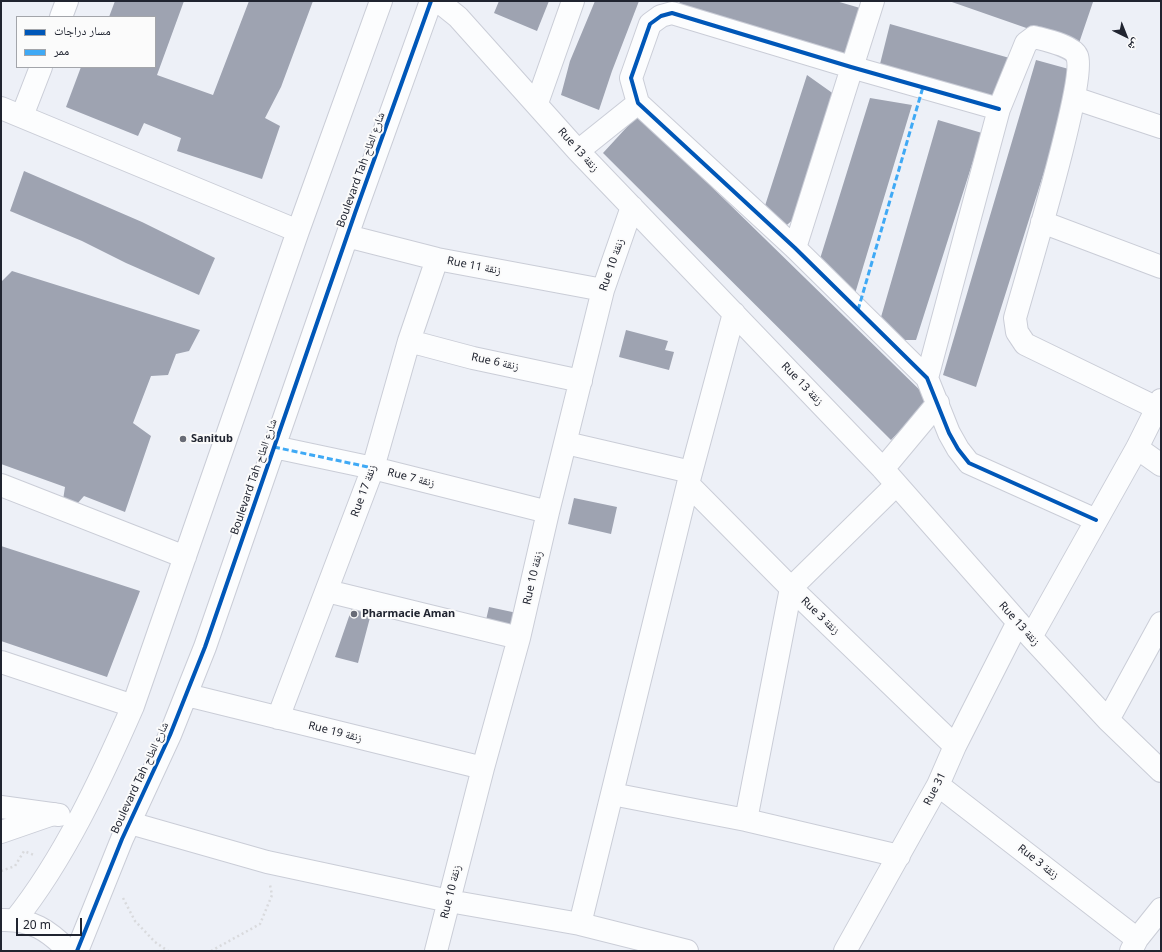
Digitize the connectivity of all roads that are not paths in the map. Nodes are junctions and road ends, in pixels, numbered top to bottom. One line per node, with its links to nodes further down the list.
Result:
1 (67, 1): 7 (main road)
2 (381, 1): 20 (main road)
3 (431, 1): 21 (main road, Boulevard Tah شارع الطاح)
4 (438, 1): 11 (main road, Rue 13 زنقة)
5 (573, 1): 11 (main road)
6 (873, 1): 8 (main road)
7 (61, 16)
8 (851, 67): 12 (main road); 14 (main road); 22 (main road)
9 (41, 68): 15 (main road)
10 (1074, 98): 14 (main road); 16 (main road); 19 (main road)
11 (537, 103): 17 (main road, Rue 13 زنقة)
12 (638, 103): 17 (main road); 22 (main road)
13 (1, 108): 15 (main road)
14 (999, 109): 28 (main road)
15 (22, 116): 20 (main road)
16 (1161, 127)
17 (578, 151): 18 (main road, Rue 13 زنقة)
18 (632, 207): 25 (main road, Rue 10 زنقة); 26 (main road, Rue 13 زنقة)
19 (1042, 222): 24 (main road); 31 (main road)
20 (298, 231): 42 (main road)
21 (347, 236): 23 (main road, Rue 11 زنقة); 33 (main road, Boulevard Tah شارع الطاح)
22 (795, 248): 28 (main road)
23 (437, 259): 25 (main road, Rue 11 زنقة); 27 (main road, Rue 17 زنقة)
24 (1161, 267)
25 (603, 290): 29 (main road, Rue 10 زنقة)
26 (734, 313): 37 (main road, Rue 13 زنقة); 38 (main road)
27 (409, 341): 29 (main road, Rue 6 زنقة); 36 (main road, Rue 17 زنقة)
28 (927, 378): 30 (main road)
29 (581, 380): 32 (main road, Rue 10 زنقة)
30 (938, 403): 37 (main road); 41 (main road)
31 (1159, 404): 34 (main road, Rue 31)
32 (566, 443): 38 (main road); 40 (main road, Rue 10 زنقة)
33 (274, 446): 36 (main road, Rue 7 زنقة); 49 (main road, Boulevard Tah شارع الطاح)
34 (1137, 448): 35 (main road); 41 (main road, Rue 31)
35 (1161, 465)
36 (373, 468): 40 (main road, Rue 7 زنقة); 44 (main road, Rue 17 زنقة)
37 (890, 477): 43 (main road); 46 (main road, Rue 13 زنقة)
38 (690, 478): 43 (main road, Rue 3 زنقة); 57 (main road)
39 (1, 485): 42 (main road)
40 (548, 512): 47 (main road, Rue 10 زنقة)
41 (1096, 520): 46 (main road, Rue 31)
42 (185, 557): 50 (main road)
43 (791, 588): 53 (main road, Rue 3 زنقة); 61 (main road)
44 (327, 591): 47 (main road); 51 (main road, Rue 17 زنقة)
45 (1161, 622): 52 (main road)
46 (1025, 630): 52 (main road, Rue 13 زنقة); 53 (main road, Rue 31)
47 (519, 638): 54 (main road, Rue 10 زنقة)
48 (1, 662): 50 (main road)
49 (187, 695): 51 (main road, Rue 19 زنقة); 62 (main road, Boulevard Tah شارع الطاح)
50 (133, 706): 60 (main road)
51 (278, 718): 54 (main road, Rue 19 زنقة)
52 (1108, 720): 55 (main road, Rue 13 زنقة)
53 (955, 746): 56 (main road, Rue 31)
54 (483, 768): 65 (main road, Rue 10 زنقة)
55 (1161, 770)
56 (938, 785): 64 (main road, Rue 31); 69 (main road, Rue 3 زنقة)
57 (612, 794): 61 (main road); 68 (main road)
58 (1, 807): 59 (main road)
59 (52, 814): 60 (main road); 63 (main road)
60 (79, 817): 67 (main road)
61 (746, 820): 64 (main road)
62 (130, 823): 65 (main road); 71 (main road, Boulevard Tah شارع الطاح)
63 (1, 832)
64 (899, 856): 74 (main road, Rue 31)
65 (449, 901): 68 (main road); 72 (main road, Rue 10 زنقة)
66 (1161, 909): 69 (main road)
67 (8, 920): 70 (main road)
68 (580, 924): 73 (main road)
69 (1134, 945)
70 (69, 951)
71 (77, 951)
72 (436, 951)
73 (687, 951)
74 (845, 951)

